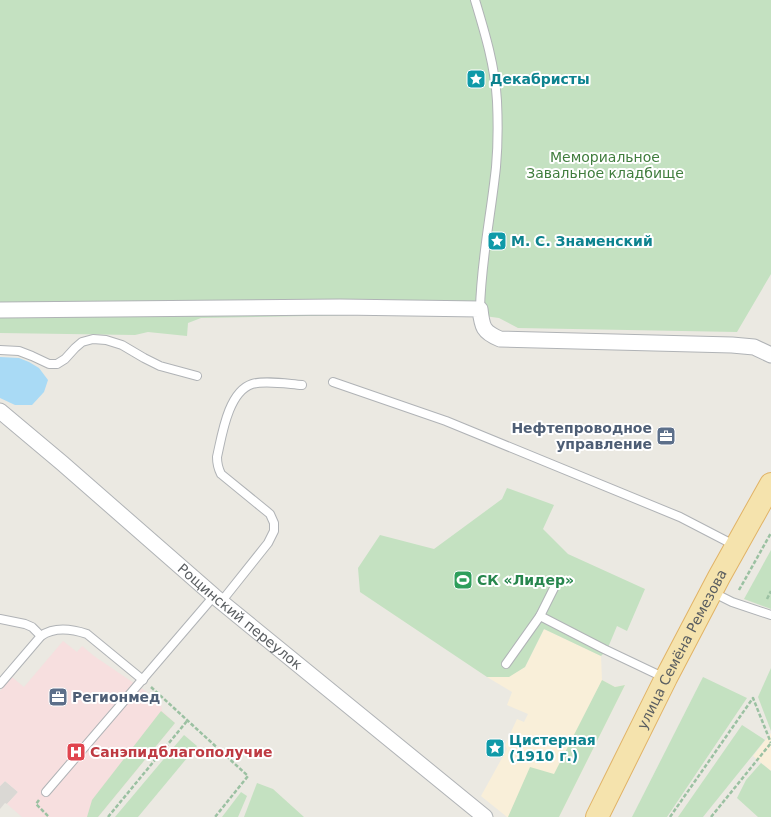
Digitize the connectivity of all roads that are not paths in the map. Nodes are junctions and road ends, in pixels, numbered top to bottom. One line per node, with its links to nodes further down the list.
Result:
1 (475, 0): 2 (lane)
2 (480, 309): 3 (street); 5 (street)
3 (0, 310)
4 (0, 350): 6 (lane)
5 (771, 355)
6 (197, 376)
7 (333, 382): 11 (lane)
8 (302, 385): 14 (lane)
9 (0, 411): 14 (street, Рощинский переулок)
10 (771, 484): 11 (main road, улица Семёна Ремезова)
11 (736, 546): 13 (main road, улица Семёна Ремезова)
12 (556, 584): 16 (lane)
13 (711, 592): 15 (lane); 20 (main road, улица Семёна Ремезова)
14 (218, 599): 21 (lane); 24 (street, Рощинский переулок)
15 (771, 614)
16 (540, 616): 19 (lane); 20 (lane)
17 (0, 619): 18 (lane)
18 (41, 636): 21 (lane); 22 (lane)
19 (506, 664)
20 (666, 678): 25 (main road, улица Семёна Ремезова)
21 (145, 682): 23 (lane)
22 (0, 684)
23 (46, 792)
24 (483, 817)
25 (597, 817)

